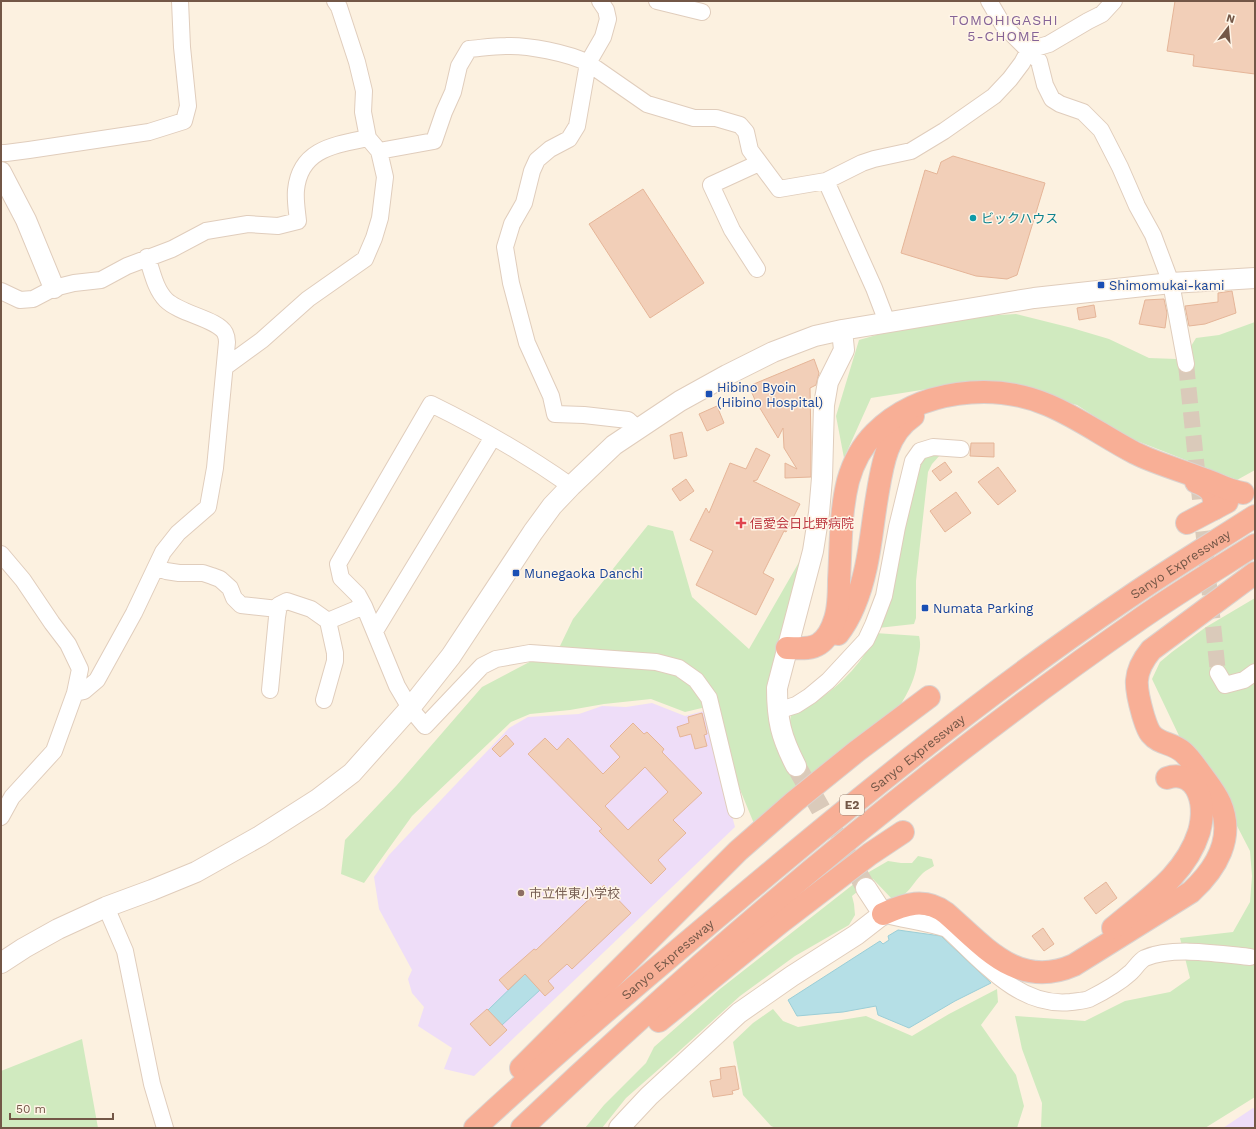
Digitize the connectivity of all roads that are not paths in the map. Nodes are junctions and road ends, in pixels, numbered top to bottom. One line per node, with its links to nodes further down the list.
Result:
1 (180, 1): 12 (street)
2 (335, 1): 10 (street)
3 (600, 1): 9 (street)
4 (658, 1): 7 (street)
5 (989, 1): 8 (street)
6 (1114, 1): 8 (street)
7 (702, 12)
8 (1029, 50): 15 (street); 19 (street)
9 (588, 63): 11 (street); 13 (street); 26 (street)
10 (368, 138): 11 (street); 16 (street)
11 (379, 151): 25 (street)
12 (1, 152)
13 (759, 162): 15 (street); 17 (street)
14 (1, 172): 20 (street)
15 (826, 181): 22 (street)
16 (147, 257): 20 (street); 25 (street)
17 (757, 269)
18 (1255, 278): 19 (street)
19 (1172, 283): 22 (street); 24 (street)
20 (54, 288): 21 (street)
21 (1, 291)
22 (887, 322): 23 (street)
23 (842, 330): 26 (street); 42 (street)
24 (1186, 364)
25 (225, 368): 36 (street)
26 (638, 429): 29 (street)
27 (493, 437): 29 (street); 38 (street); 41 (street)
28 (961, 449): 50 (street)
29 (571, 486): 49 (street)
30 (1249, 490): 31 (highway); 42 (highway)
31 (1214, 509): 33 (highway); 42 (highway)
32 (1255, 516): 64 (highway, Sanyo Expressway / E2)
33 (1187, 523)
34 (1255, 545): 61 (highway, Sanyo Expressway / E2)
35 (1, 554): 46 (street)
36 (156, 567): 39 (street); 46 (street)
37 (1255, 573): 58 (highway)
38 (364, 606): 40 (street); 41 (street)
39 (278, 609): 40 (street); 45 (street)
40 (328, 621): 48 (street)
41 (375, 631): 49 (street)
42 (787, 648): 50 (street)
43 (1255, 672): 44 (street)
44 (1218, 673)
45 (270, 690)
46 (75, 693): 54 (street)
47 (929, 697): 63 (highway)
48 (324, 700)
49 (410, 708): 53 (street); 57 (street)
50 (777, 711): 51 (street)
51 (796, 766)
52 (1167, 778): 58 (highway)
53 (736, 810)
54 (1, 817)
55 (903, 832): 61 (highway)
56 (866, 888): 58 (street)
57 (106, 907): 60 (street); 62 (street)
58 (883, 914): 59 (street); 65 (street)
59 (1250, 957)
60 (1, 964)
61 (529, 1121)
62 (165, 1128)
63 (464, 1128)
64 (475, 1128)
65 (619, 1128)

